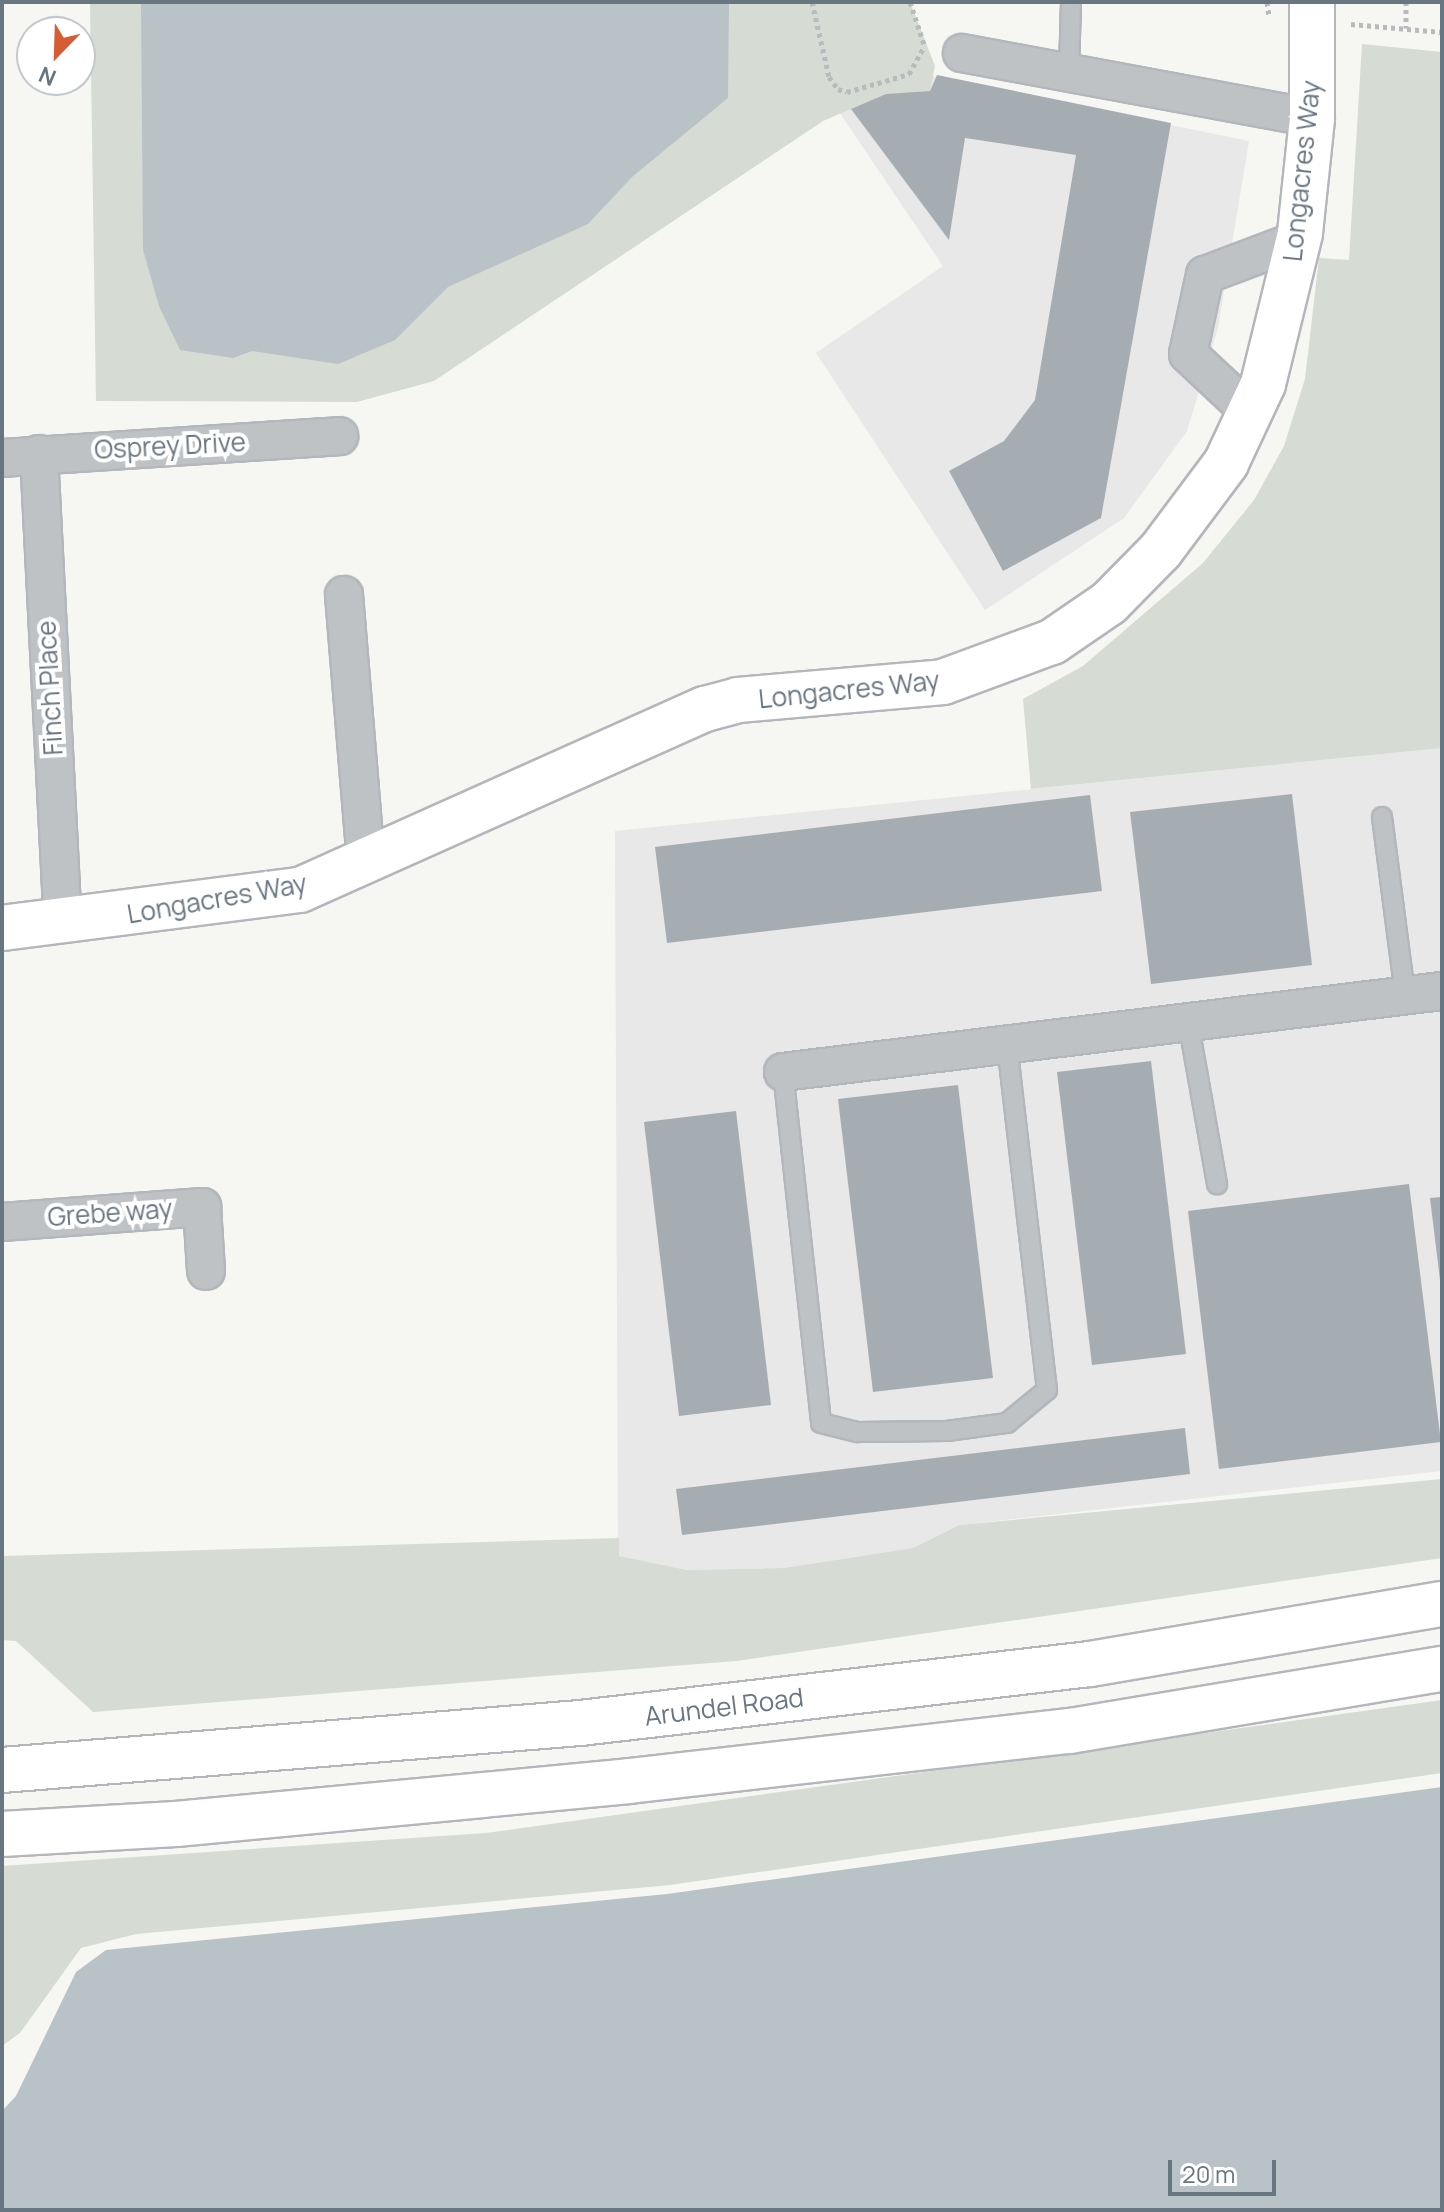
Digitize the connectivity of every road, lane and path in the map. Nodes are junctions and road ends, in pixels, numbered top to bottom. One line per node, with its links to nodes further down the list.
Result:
1 (812, 2): 6 (path)
2 (1071, 2): 8 (lane)
3 (1312, 2): 9 (main road, Longacres Way)
4 (1406, 2): 5 (path)
5 (1406, 28)
6 (924, 47)
7 (962, 53): 8 (street)
8 (1069, 70): 9 (street)
9 (1312, 118): 10 (main road, Longacres Way)
10 (1298, 240): 11 (main road, Longacres Way); 11 (street)
11 (1250, 412): 17 (main road, Longacres Way)
12 (339, 436): 13 (street, Osprey Drive)
13 (39, 454): 14 (street, Osprey Drive); 18 (street, Finch Place)
14 (2, 458)
15 (344, 595): 17 (street)
16 (1382, 817): 21 (lane)
17 (366, 861): 18 (main road, Longacres Way)
18 (63, 921): 19 (main road, Longacres Way)
19 (2, 928)
20 (1442, 991): 21 (street)
21 (1405, 995): 22 (street)
22 (1188, 1021): 23 (street); 25 (lane)
23 (1007, 1043): 24 (street); 24 (lane)
24 (783, 1072)
25 (1217, 1184)
26 (2, 1222): 27 (street, Grebe way)
27 (206, 1271)
28 (1442, 1604): 30 (main road, Arundel Road)
29 (1442, 1669): 31 (main road)
30 (2, 1770)
31 (2, 1834)

